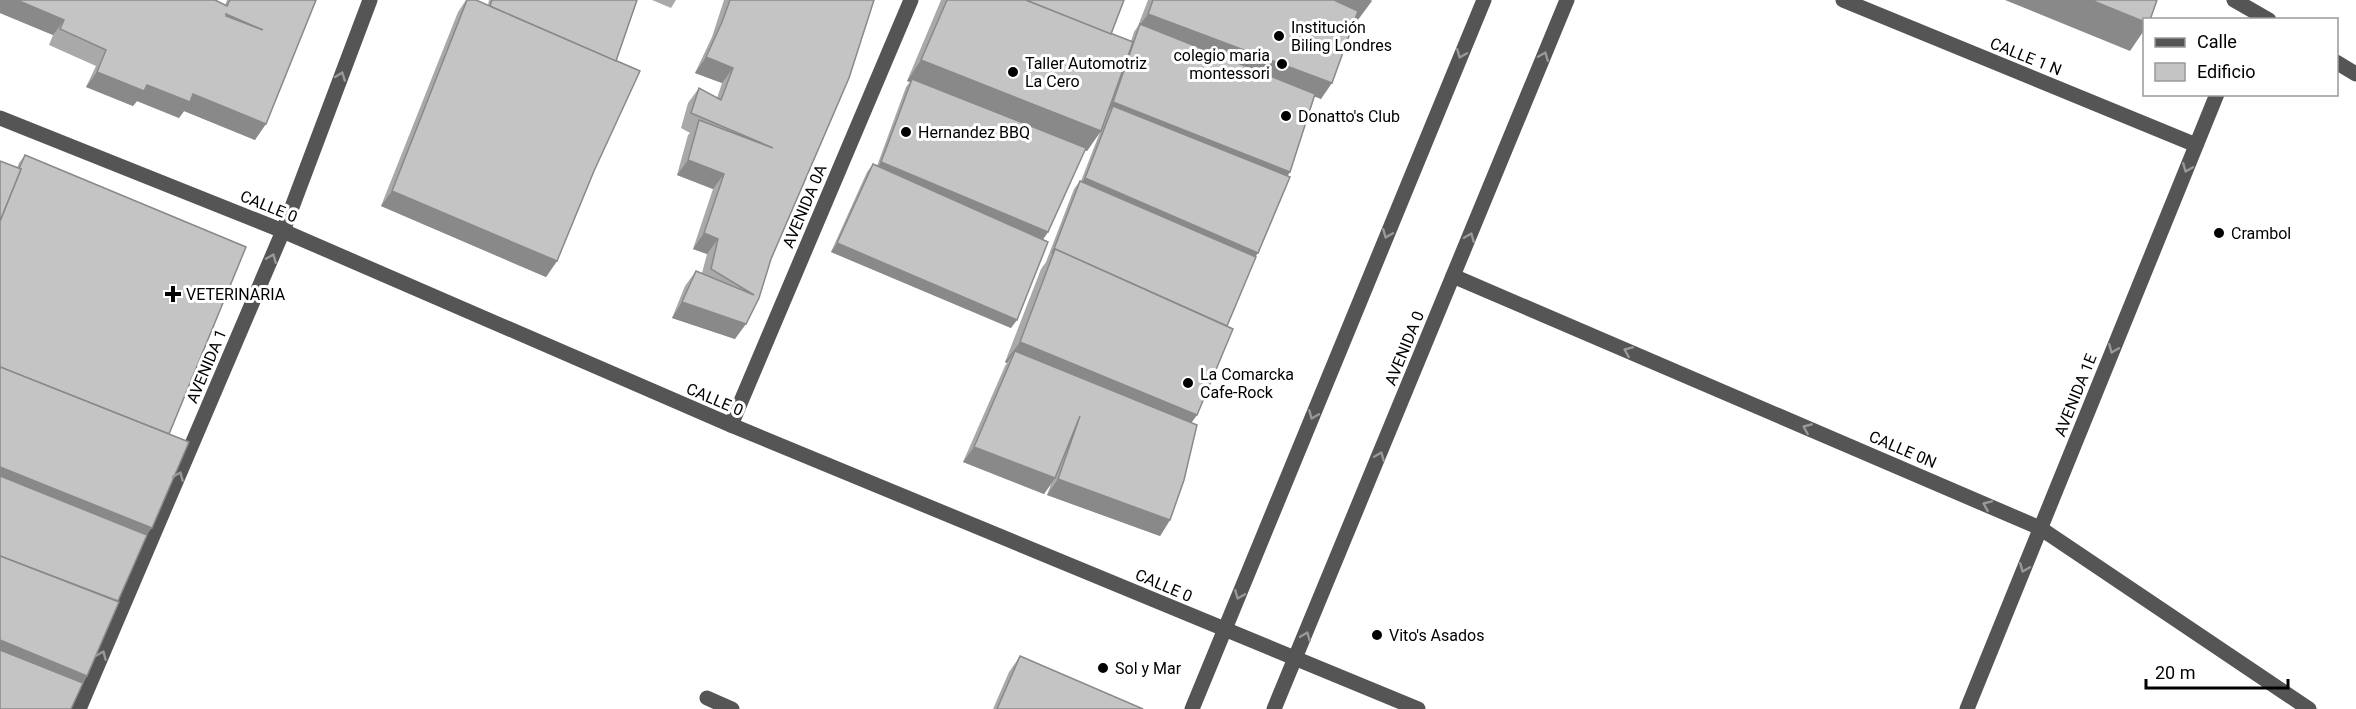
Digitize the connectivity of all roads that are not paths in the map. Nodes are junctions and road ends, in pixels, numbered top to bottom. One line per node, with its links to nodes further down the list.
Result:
1 (370, 0): 14 (street, AVENIDA 1, one-way to 1)
2 (911, 0): 16 (street, AVENIDA 0A)
3 (1484, 0): 18 (street, one-way to 18)
4 (1567, 0): 15 (street, AVENIDA 0, one-way to 4)
5 (1843, 0): 13 (street, CALLE 1 N)
6 (2234, 0): 7 (street)
7 (2251, 9): 8 (street)
8 (2266, 18)
9 (2338, 63): 10 (street)
10 (2356, 74)
11 (2216, 96): 13 (street, AVENIDA 1E)
12 (0, 118): 14 (street, CALLE 0)
13 (2196, 145): 17 (street, AVENIDA 1E, one-way to 17)
14 (283, 231): 16 (street, CALLE 0); 21 (street, AVENIDA 1, one-way to 14)
15 (1453, 276): 17 (street, CALLE 0N, one-way to 15); 19 (street, AVENIDA 0, one-way to 15)
16 (731, 425): 18 (street, CALLE 0)
17 (2040, 528): 26 (street, AVENIDA 1E, one-way to 26); 27 (street, CALLE 0N)
18 (1224, 630): 19 (street, CALLE 0); 23 (street)
19 (1296, 658): 24 (street, AVENIDA 0); 25 (street, CALLE 0)
20 (707, 698): 22 (street)
21 (80, 709)
22 (732, 709)
23 (1192, 709)
24 (1274, 709)
25 (1418, 709)
26 (1967, 709)
27 (2309, 709)

